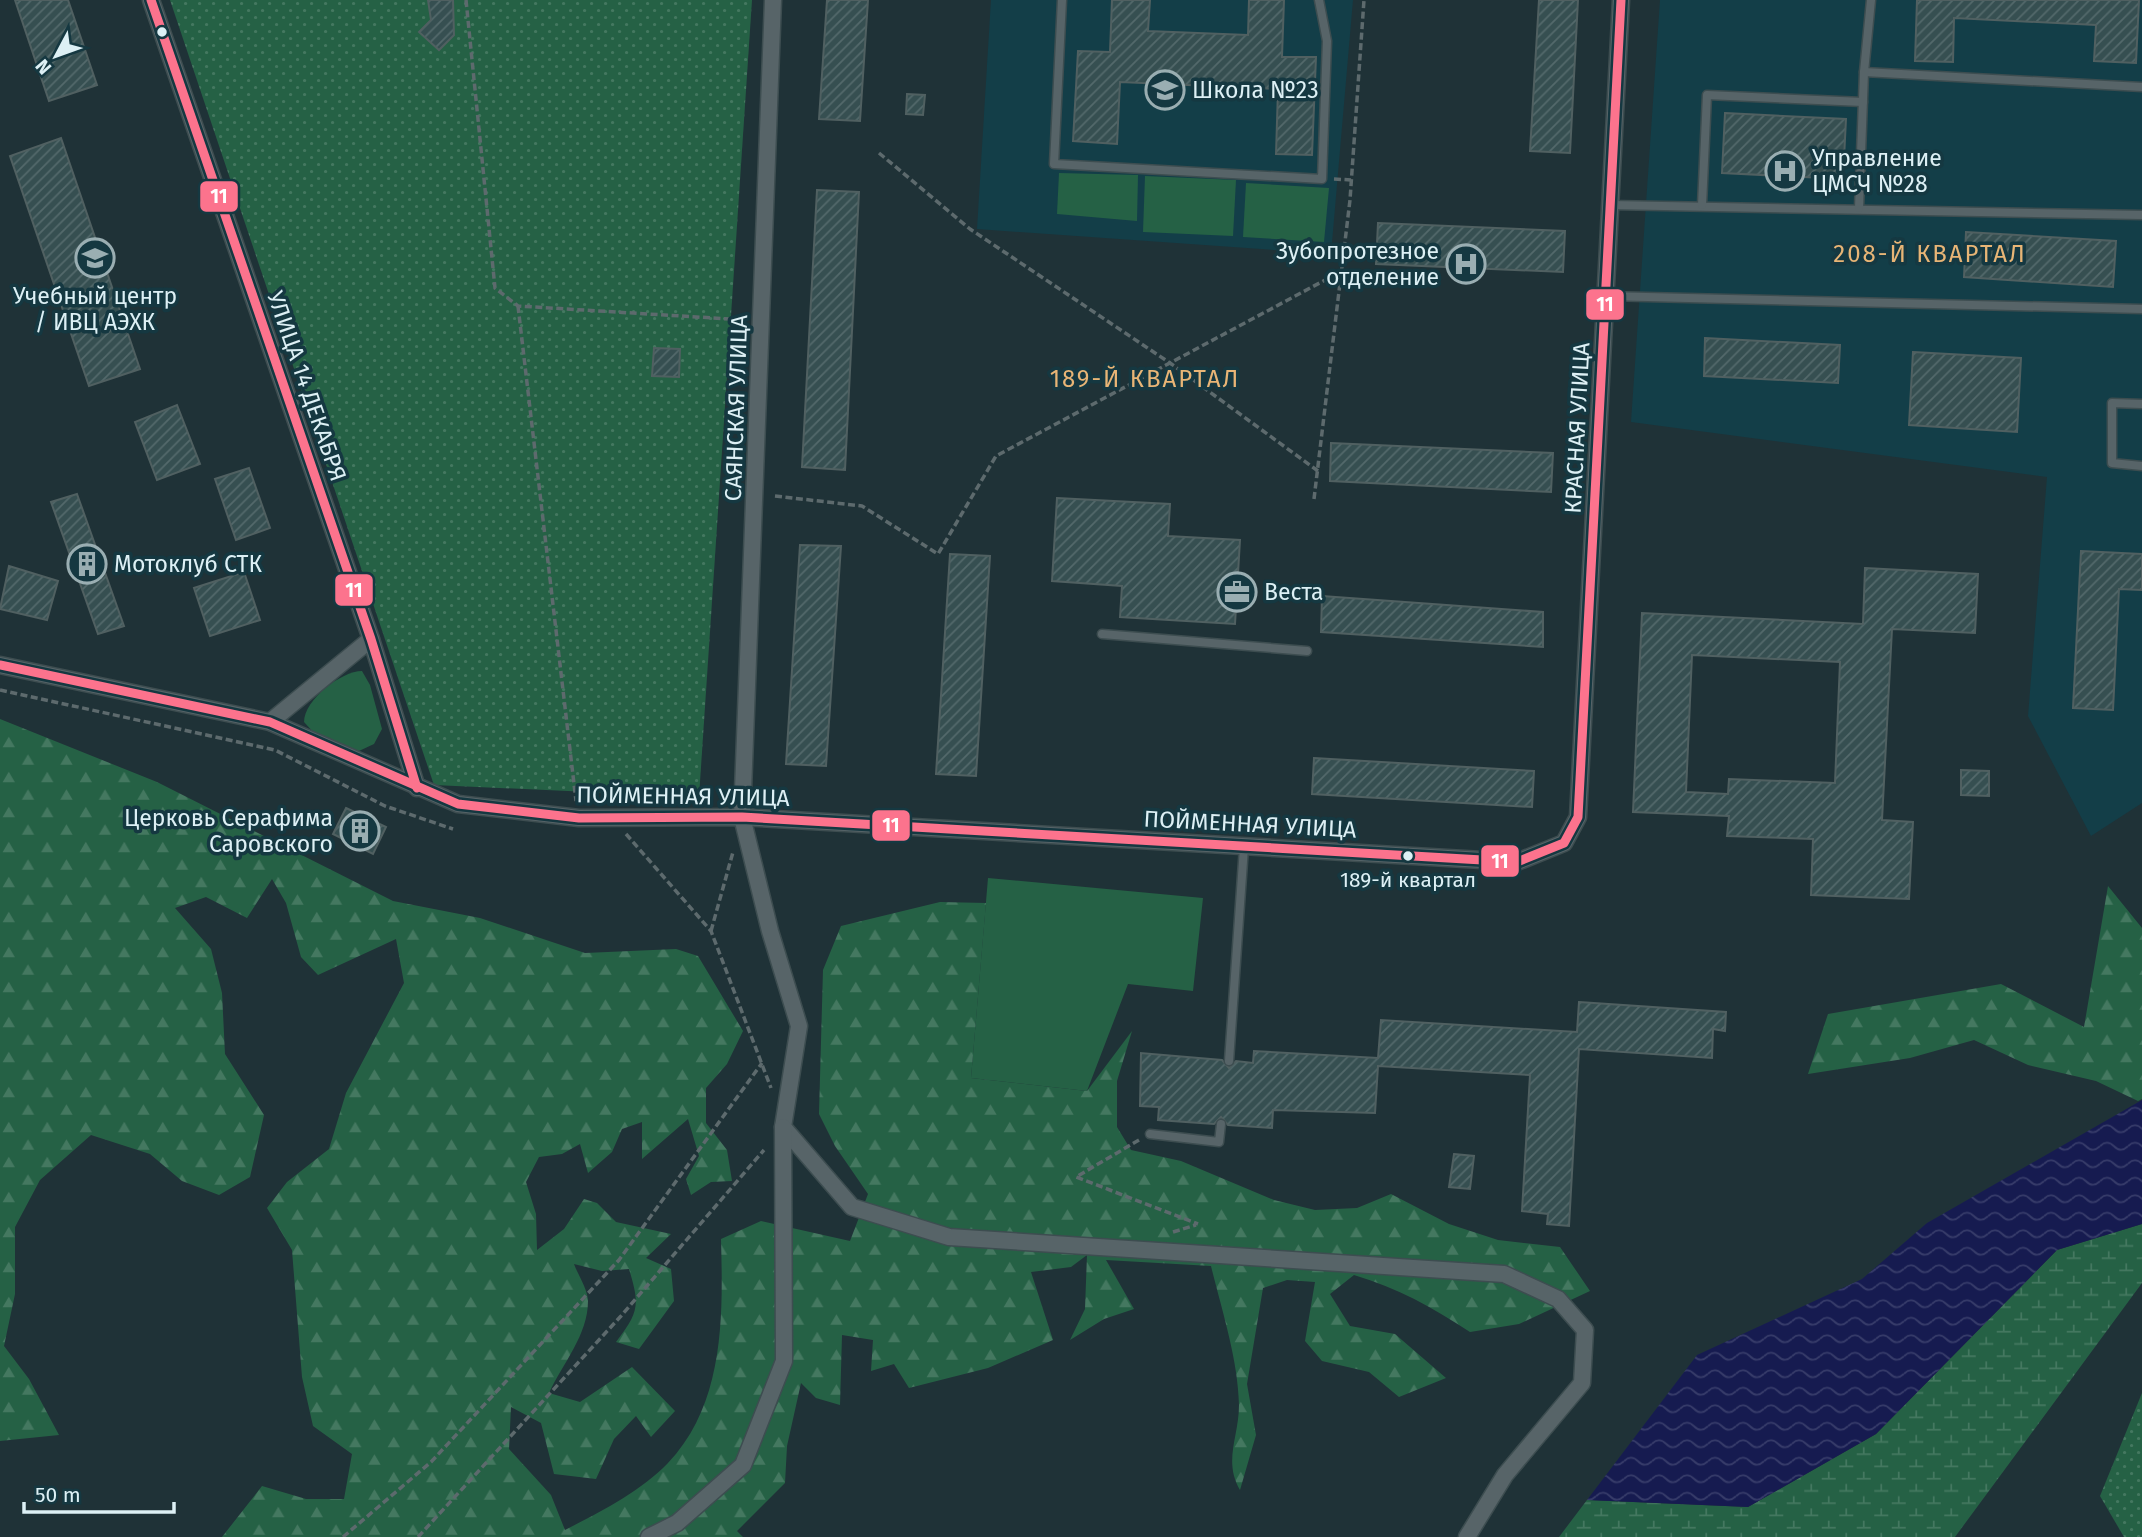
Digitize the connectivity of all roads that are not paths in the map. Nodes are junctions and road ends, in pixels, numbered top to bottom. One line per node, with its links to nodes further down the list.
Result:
1 (151, 0): 19 (street, УЛИЦА 14 ДЕКАБРЯ)
2 (773, 0): 24 (street, САЯНСКАЯ УЛИЦА)
3 (1062, 0): 4 (lane)
4 (1319, 0)
5 (1621, 0): 10 (street, КРАСНАЯ УЛИЦА)
6 (1871, 0): 7 (lane)
7 (1864, 72): 8 (lane); 9 (lane)
8 (2142, 87)
9 (1863, 102): 11 (lane); 12 (lane)
10 (1611, 205): 11 (lane); 14 (street, КРАСНАЯ УЛИЦА)
11 (1702, 205): 12 (lane)
12 (1859, 208): 13 (lane)
13 (2142, 215)
14 (1606, 296): 15 (lane); 25 (street, КРАСНАЯ УЛИЦА)
15 (2142, 309)
16 (2142, 404): 17 (lane)
17 (2142, 466)
18 (1102, 634): 20 (lane)
19 (371, 639): 22 (street); 23 (street, УЛИЦА 14 ДЕКАБРЯ)
20 (1307, 651)
21 (0, 665): 22 (street, ПОЙМЕННАЯ УЛИЦА)
22 (270, 722): 23 (street, ПОЙМЕННАЯ УЛИЦА)
23 (417, 788): 24 (street, ПОЙМЕННАЯ УЛИЦА)
24 (742, 817): 26 (street, ПОЙМЕННАЯ УЛИЦА); 29 (street, САЯНСКАЯ УЛИЦА)
25 (1578, 817): 26 (street, ПОЙМЕННАЯ УЛИЦА)
26 (1244, 847): 27 (lane)
27 (1229, 1061)
28 (1221, 1124): 30 (lane)
29 (783, 1126): 31 (street, САЯНСКАЯ УЛИЦА); 32 (street)
30 (1150, 1134)
31 (649, 1537)
32 (1467, 1537)

